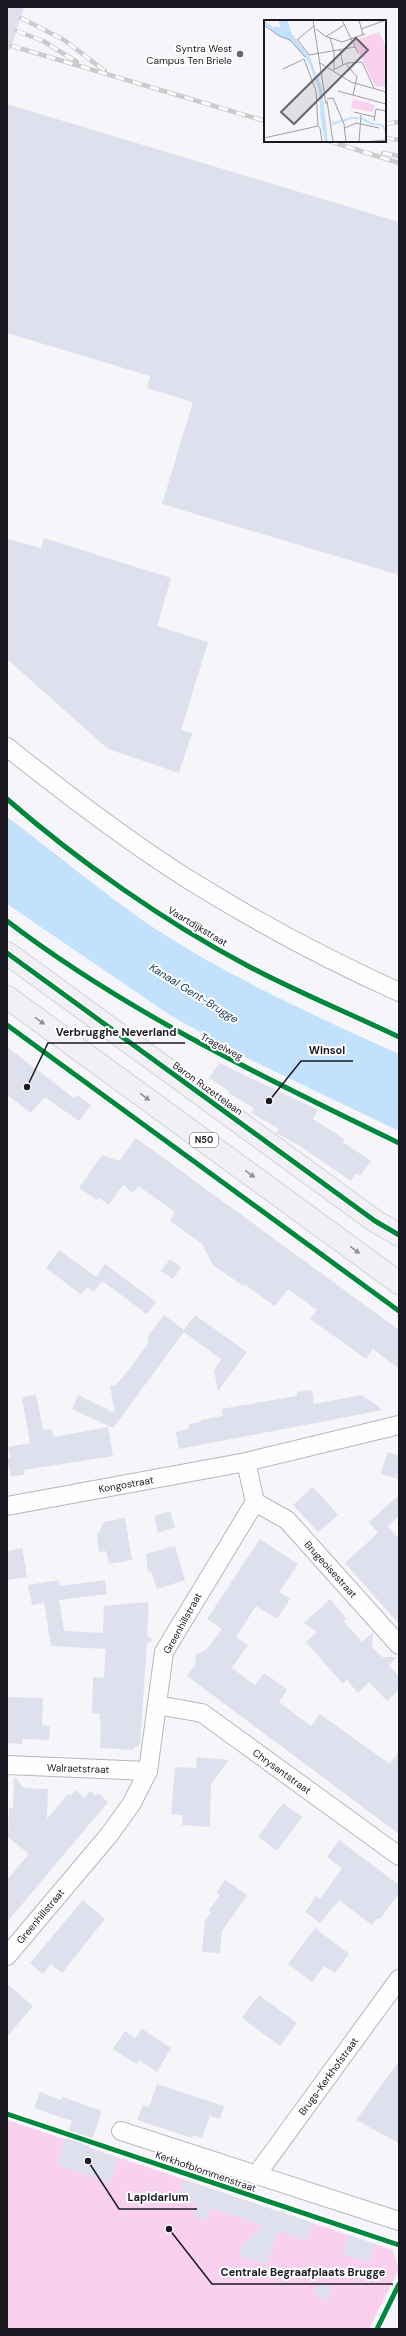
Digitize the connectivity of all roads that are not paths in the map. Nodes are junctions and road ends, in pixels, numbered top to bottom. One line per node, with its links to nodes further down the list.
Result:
1 (7, 747): 3 (street)
2 (7, 953): 5 (main road, Baron Ruzettelaan)
3 (399, 992)
4 (7, 997): 8 (main road, N50, one-way to 8)
5 (375, 1221): 6 (main road, Baron Ruzettelaan); 7 (main road, Baron Ruzettelaan)
6 (399, 1235)
7 (399, 1250)
8 (399, 1282)
9 (399, 1425): 10 (street)
10 (246, 1462): 11 (street); 12 (street, Kongostraat)
11 (255, 1502): 13 (street, Brugeoisestraat); 14 (street, Greenhillstraat)
12 (7, 1506)
13 (399, 1645)
14 (157, 1705): 16 (street, Greenhillstraat); 17 (street, Chrysantstraat)
15 (7, 1766): 16 (street, Walraetstraat)
16 (148, 1771): 18 (street, Greenhillstraat)
17 (399, 1856)
18 (7, 1956)
19 (399, 1979): 21 (street, Brugs-Kerkhofstraat)
20 (121, 2131): 21 (street, Kerkhofblommenstraat)
21 (257, 2174): 22 (street, Kerkhofblommenstraat)
22 (399, 2221)

